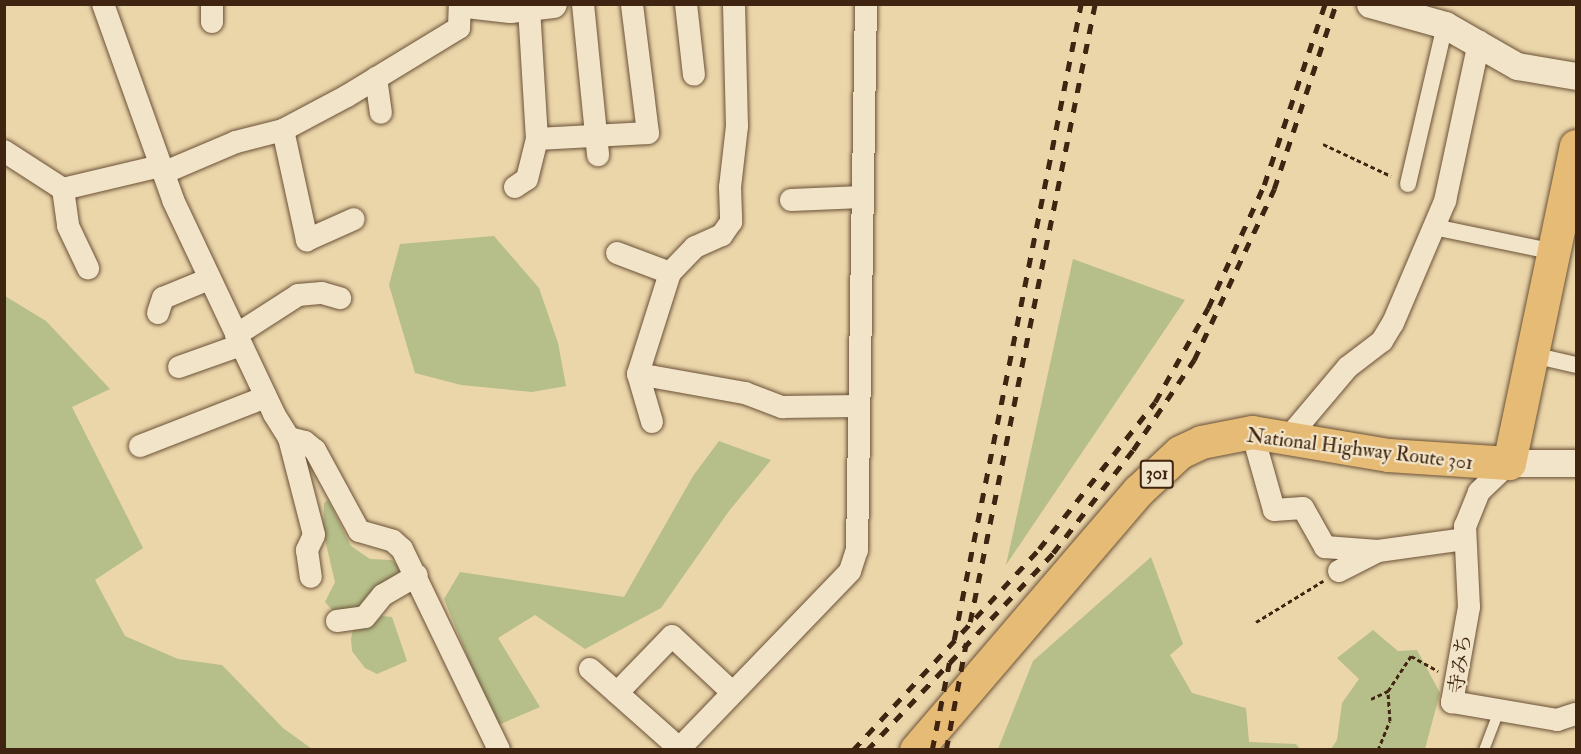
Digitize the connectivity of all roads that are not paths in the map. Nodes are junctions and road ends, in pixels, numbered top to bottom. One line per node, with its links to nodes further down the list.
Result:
1 (103, 4): 23 (street)
2 (460, 4): 16 (street)
3 (466, 4): 10 (street)
4 (583, 4): 20 (street)
5 (632, 4): 20 (street)
6 (686, 4): 14 (street)
7 (734, 4): 35 (street)
8 (866, 4): 28 (street)
9 (1370, 4): 11 (street)
10 (541, 6): 19 (street)
11 (1414, 10): 12 (street)
12 (1445, 26): 13 (street); 24 (street)
13 (1479, 42): 15 (street); 31 (street)
14 (694, 75)
15 (1576, 76)
16 (376, 78): 17 (street); 18 (street)
17 (381, 113)
18 (283, 130): 23 (street); 30 (street)
19 (537, 140): 20 (street); 25 (street)
20 (597, 145)
21 (1576, 146): 27 (highway)
22 (4, 151): 26 (street)
23 (162, 170): 26 (street); 36 (street)
24 (1408, 184)
25 (516, 187)
26 (63, 189): 34 (street)
27 (1572, 189): 32 (highway)
28 (862, 197): 29 (street); 45 (street)
29 (791, 200)
30 (354, 219)
31 (1434, 226): 32 (street); 49 (street)
32 (1555, 252): 40 (highway)
33 (617, 254): 35 (street)
34 (88, 268)
35 (670, 273): 43 (street)
36 (209, 279): 38 (street); 39 (street)
37 (340, 298): 39 (street)
38 (158, 313)
39 (238, 340): 42 (street); 44 (street)
40 (1533, 355): 41 (street); 51 (highway)
41 (1576, 365)
42 (179, 367)
43 (638, 374): 45 (street); 46 (street)
44 (266, 397): 48 (street); 50 (street)
45 (859, 406): 60 (street)
46 (652, 422)
47 (1252, 432): 49 (highway, National Highway Route 301 / 301); 54 (street); 66 (highway, National Highway Route 301 / 301)
48 (289, 438): 56 (street); 57 (street)
49 (1288, 438): 51 (highway, National Highway Route 301 / 301)
50 (140, 446)
51 (1509, 463): 52 (street); 53 (street)
52 (1576, 463)
53 (1464, 539): 54 (street); 62 (street, 寺みち)
54 (1378, 551): 55 (street)
55 (1339, 571)
56 (417, 575): 58 (street); 65 (street)
57 (311, 577)
58 (337, 621)
59 (590, 669): 61 (street)
60 (732, 692): 61 (street); 64 (street)
61 (617, 693): 64 (street)
62 (1499, 711): 63 (street, 寺みち); 67 (lane)
63 (1576, 714)
64 (678, 749)
65 (499, 750)
66 (916, 750)
67 (1484, 750)

